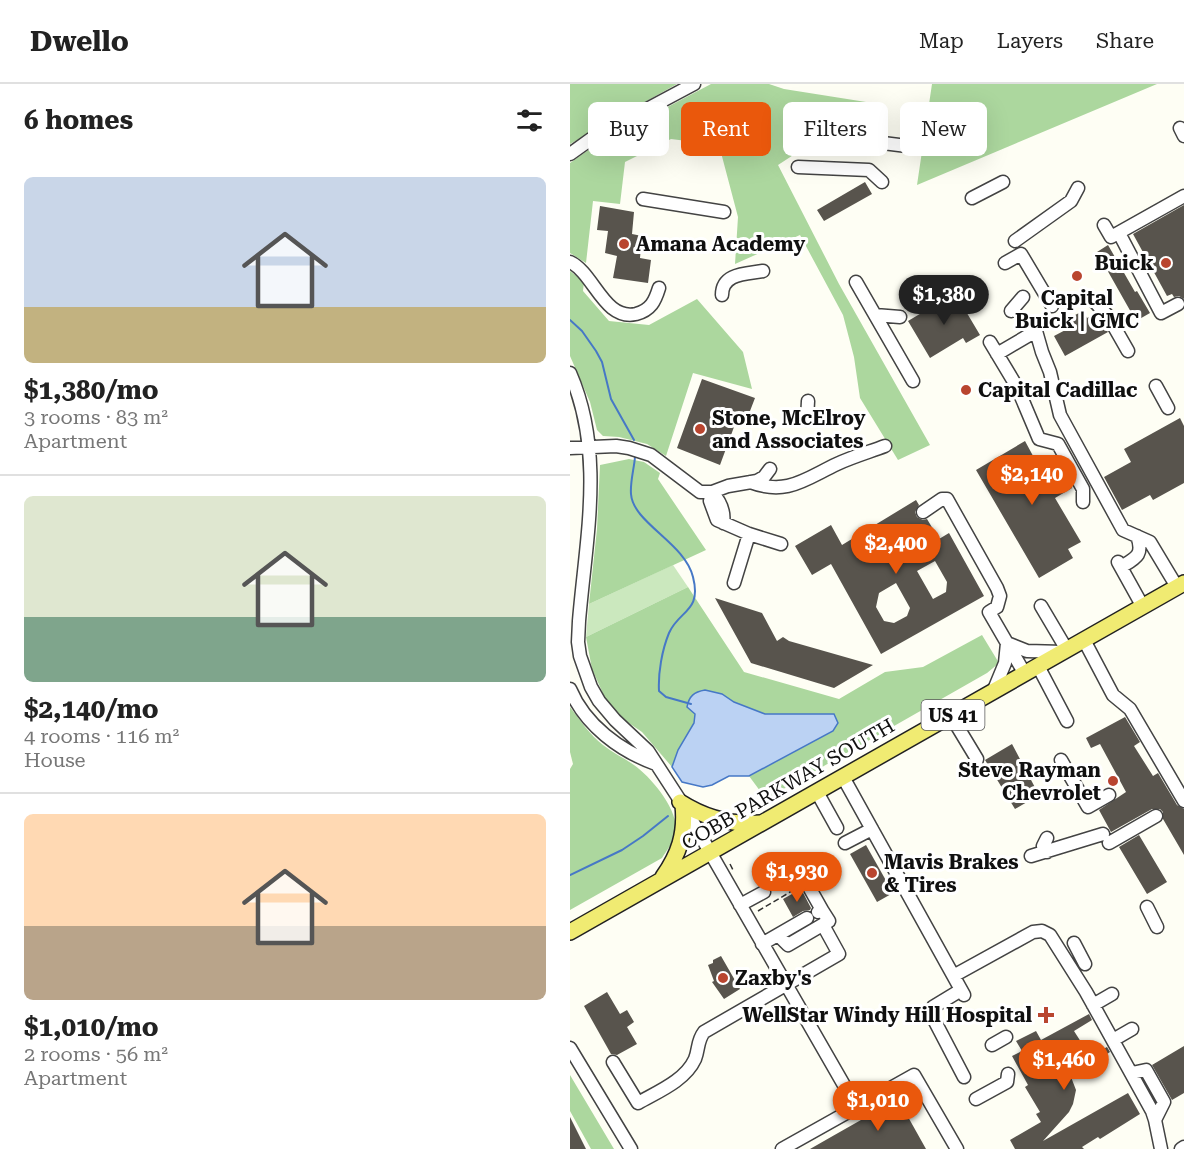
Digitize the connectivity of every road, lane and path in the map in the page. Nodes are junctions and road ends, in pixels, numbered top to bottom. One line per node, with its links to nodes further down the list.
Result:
1 (694, 84): 2 (street)
2 (570, 154)
3 (798, 167): 4 (street)
4 (882, 182)
5 (1003, 182): 8 (street)
6 (1077, 188): 13 (street)
7 (1184, 196): 12 (street)
8 (972, 198)
9 (643, 199): 10 (street)
10 (724, 212)
11 (1104, 225): 12 (street)
12 (1119, 233): 22 (street)
13 (1015, 241)
14 (570, 262): 18 (street)
15 (1005, 262): 23 (street)
16 (763, 271): 19 (street)
17 (856, 282): 25 (street)
18 (659, 288)
19 (723, 295)
20 (1023, 297): 24 (street)
21 (1092, 299): 27 (street)
22 (1178, 304)
23 (1052, 306)
24 (1011, 311)
25 (875, 315): 26 (street); 29 (street)
26 (900, 317)
27 (1128, 351)
28 (570, 373): 35 (street)
29 (912, 381)
30 (1156, 386): 32 (street)
31 (808, 401): 33 (street)
32 (1168, 408)
33 (807, 420)
34 (885, 446): 38 (street)
35 (590, 447): 36 (street); 39 (street); 52 (street)
36 (570, 448)
37 (770, 469): 38 (street)
38 (750, 482): 39 (street)
39 (712, 492): 42 (street)
40 (1083, 502): 43 (street)
41 (923, 512): 50 (street)
42 (749, 534): 44 (street); 45 (street)
43 (1137, 536): 46 (street); 48 (street)
44 (781, 544)
45 (734, 583)
46 (1181, 585): 48 (main road, COBB PARKWAY SOUTH / US 41)
47 (1041, 606): 51 (street)
48 (1143, 607): 49 (main road, COBB PARKWAY SOUTH / US 41)
49 (1084, 640): 51 (main road, COBB PARKWAY SOUTH / US 41); 65 (street)
50 (1007, 643): 51 (street); 54 (street); 56 (street)
51 (1065, 651): 53 (main road, COBB PARKWAY SOUTH / US 41)
52 (575, 653): 60 (street)
53 (1038, 666): 54 (main road, COBB PARKWAY SOUTH / US 41); 58 (street)
54 (1025, 674): 56 (main road, COBB PARKWAY SOUTH / US 41)
55 (570, 689): 60 (street)
56 (993, 692): 57 (main road, COBB PARKWAY SOUTH / US 41)
57 (951, 716): 61 (street); 62 (main road, COBB PARKWAY SOUTH / US 41)
58 (1067, 721)
59 (1062, 760): 64 (street)
60 (656, 764): 66 (street)
61 (975, 766)
62 (843, 777): 63 (main road, COBB PARKWAY SOUTH / US 41); 70 (street)
63 (817, 792): 68 (main road, COBB PARKWAY SOUTH / US 41); 69 (street)
64 (1110, 795)
65 (1184, 801)
66 (681, 804): 68 (main road); 74 (street); 77 (main road)
67 (1156, 816): 73 (street)
68 (763, 823): 74 (main road, COBB PARKWAY SOUTH / US 41)
69 (837, 828)
70 (872, 829): 72 (street); 91 (street)
71 (1047, 838): 73 (street)
72 (845, 843)
73 (1047, 852): 75 (street)
74 (710, 853): 77 (main road, COBB PARKWAY SOUTH / US 41); 80 (street)
75 (1031, 856)
76 (800, 871): 84 (street)
77 (659, 882): 86 (main road, COBB PARKWAY SOUTH / US 41)
78 (801, 886): 82 (path)
79 (764, 892): 80 (street)
80 (740, 905): 88 (street)
81 (1147, 907): 85 (street)
82 (758, 911)
83 (807, 918): 87 (street)
84 (823, 926): 87 (street); 92 (street)
85 (1157, 927)
86 (570, 932)
87 (778, 935): 88 (street)
88 (762, 944): 92 (street)
89 (1074, 944): 90 (street)
90 (1085, 964)
91 (954, 975): 94 (street); 102 (street)
92 (786, 985): 100 (street); 104 (street)
93 (1112, 994): 94 (street)
94 (1093, 1005): 97 (street)
95 (1132, 1029): 97 (street)
96 (1006, 1037): 98 (street)
97 (1113, 1040): 108 (street)
98 (992, 1045)
99 (570, 1048): 105 (street)
100 (613, 1062)
101 (1008, 1074): 103 (street)
102 (964, 1077)
103 (976, 1100)
104 (856, 1106): 106 (street); 107 (street)
105 (631, 1149)
106 (782, 1149)
107 (957, 1149)
108 (1161, 1149)

